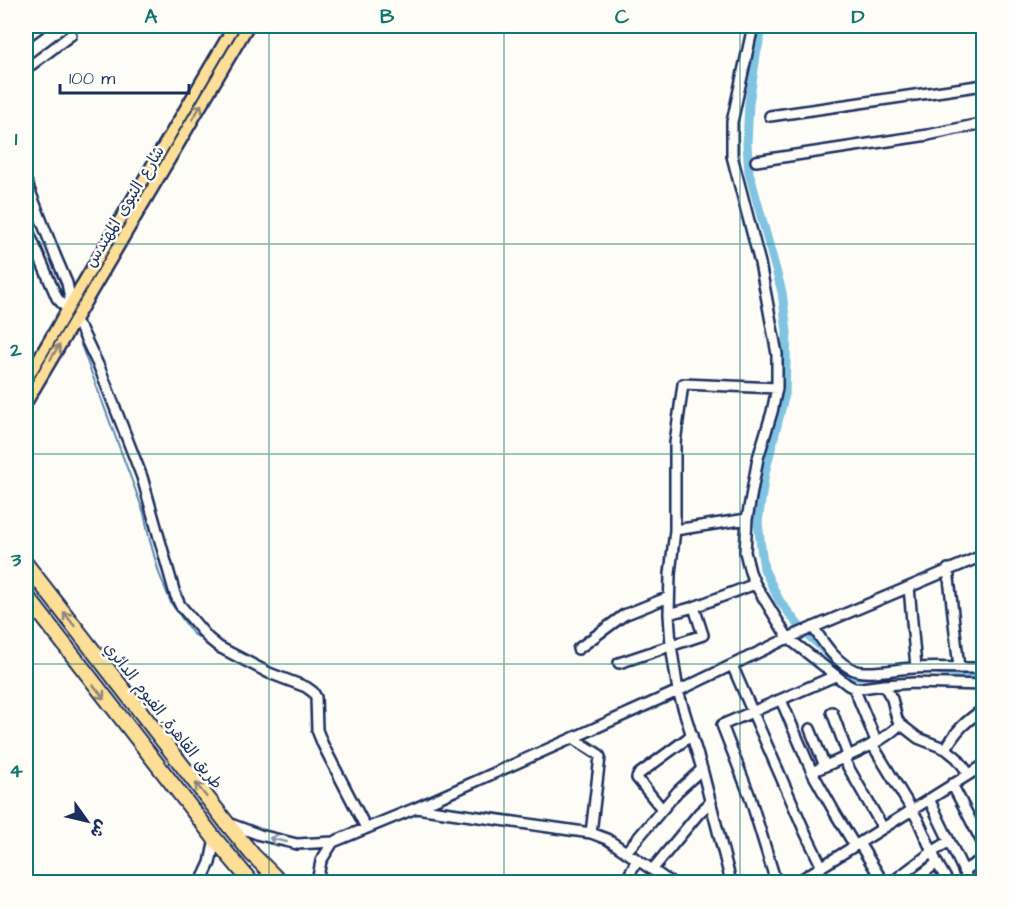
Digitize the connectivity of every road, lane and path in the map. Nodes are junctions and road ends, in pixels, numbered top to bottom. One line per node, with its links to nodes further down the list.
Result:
1 (41, 26): 6 (street)
2 (234, 26): 11 (main road, شارع النبوى المهندس)
3 (248, 26): 12 (main road, شارع النبوى المهندس, one-way to 3)
4 (753, 26): 19 (street)
5 (70, 35): 7 (street)
6 (26, 37)
7 (26, 69)
8 (984, 85): 9 (street)
9 (770, 116)
10 (984, 123): 13 (street)
11 (168, 138): 12 (main road); 16 (main road, شارع النبوى المهندس)
12 (178, 144): 17 (main road, شارع النبوى المهندس)
13 (756, 161)
14 (26, 181): 16 (street)
15 (26, 226): 16 (street)
16 (67, 309): 17 (main road); 18 (main road, شارع النبوى المهندس)
17 (74, 321): 20 (main road, شارع النبوى المهندس, one-way to 17); 71 (street)
18 (26, 380)
19 (777, 388): 21 (street); 22 (street)
20 (26, 402)
21 (747, 519): 22 (street); 26 (street)
22 (675, 530): 29 (street)
23 (984, 555): 25 (street)
24 (26, 564): 35 (highway, طريق القاهرة, الفيوم الدائري, one-way to 24)
25 (948, 569): 27 (street); 41 (street)
26 (755, 584): 30 (street); 33 (street)
27 (909, 587): 32 (street); 40 (street)
28 (26, 595): 37 (highway)
29 (669, 597): 31 (street); 36 (street)
30 (694, 607): 31 (street); 34 (street)
31 (669, 614): 34 (street)
32 (811, 628): 33 (street); 40 (street)
33 (791, 636): 39 (street); 43 (street)
34 (671, 645): 38 (street); 47 (street)
35 (92, 649): 37 (highway); 70 (highway, طريق القاهرة, الفيوم الدائري, one-way to 35)
36 (578, 649)
37 (76, 662): 74 (highway, one-way to 74)
38 (619, 663)
39 (732, 665): 47 (street); 50 (street)
40 (916, 668): 41 (street)
41 (959, 668): 42 (street)
42 (984, 668)
43 (835, 676): 46 (street); 48 (street)
44 (884, 685): 45 (street); 46 (street); 52 (street)
45 (984, 685)
46 (854, 687): 56 (street)
47 (678, 691): 54 (street); 55 (street)
48 (782, 700): 50 (street); 62 (street)
49 (984, 709): 57 (street)
50 (752, 712): 84 (street); 94 (street)
51 (832, 712): 58 (street)
52 (900, 724): 56 (street); 57 (street)
53 (810, 729): 59 (street)
54 (692, 735): 61 (street); 68 (street)
55 (573, 738): 67 (street); 73 (street)
56 (874, 743): 58 (street); 69 (street)
57 (946, 749): 63 (street)
58 (845, 756): 59 (street); 72 (street)
59 (825, 766): 62 (street)
60 (982, 768): 63 (street)
61 (702, 769): 66 (street); 68 (street)
62 (812, 772): 77 (street)
63 (969, 774): 64 (street)
64 (952, 784): 65 (street); 78 (street)
65 (929, 799): 69 (street); 76 (street)
66 (711, 802): 85 (street); 93 (street)
67 (417, 808): 71 (street); 73 (street)
68 (662, 809): 79 (street)
69 (912, 810): 72 (street); 80 (street)
70 (226, 822): 75 (street, one-way to 70); 90 (highway, طريق القاهرة, الفيوم الدائري)
71 (366, 828): 75 (street)
72 (883, 828): 77 (street)
73 (591, 833): 79 (street)
74 (215, 839): 88 (street); 89 (highway)
75 (333, 842): 91 (street)
76 (948, 842): 80 (street); 86 (street)
77 (857, 844): 84 (street); 96 (street)
78 (984, 846)
79 (626, 852): 82 (street)
80 (932, 852): 83 (street); 97 (street)
81 (984, 858): 86 (street)
82 (637, 860): 85 (street); 92 (street)
83 (937, 863): 98 (street); 99 (street)
84 (822, 867): 95 (street)
85 (652, 870): 87 (street)
86 (963, 871): 100 (street)
87 (665, 881)
88 (201, 882)
89 (251, 882)
90 (280, 882)
91 (317, 882)
92 (626, 882)
93 (731, 882)
94 (776, 882)
95 (797, 882)
96 (884, 882)
97 (892, 882)
98 (912, 882)
99 (948, 882)
100 (969, 882)

